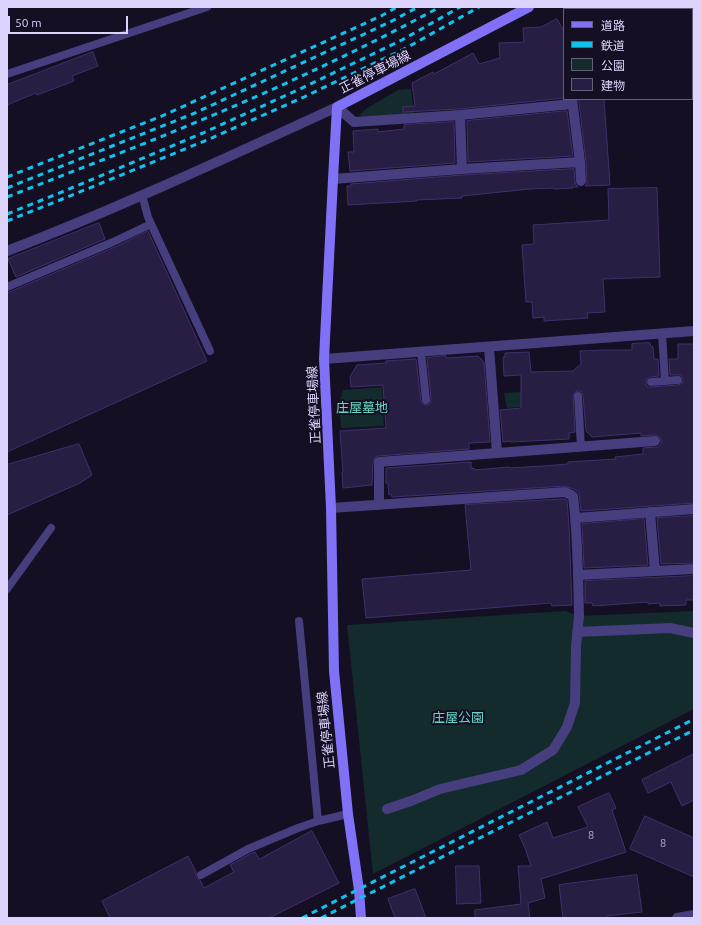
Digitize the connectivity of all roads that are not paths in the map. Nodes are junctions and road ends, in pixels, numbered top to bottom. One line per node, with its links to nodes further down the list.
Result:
1 (207, 7): 3 (lane)
2 (530, 7): 5 (main road, 正雀停車場線)
3 (7, 74)
4 (572, 101): 6 (street); 7 (street)
5 (337, 107): 6 (street); 9 (main road, 正雀停車場線); 11 (street)
6 (460, 114): 8 (street)
7 (580, 162): 8 (street); 10 (street)
8 (462, 169): 9 (street)
9 (333, 180): 20 (main road, 正雀停車場線)
10 (581, 181)
11 (142, 195): 12 (lane); 13 (street)
12 (151, 224): 14 (lane); 18 (lane)
13 (7, 251)
14 (7, 287)
15 (694, 331): 16 (street)
16 (662, 334): 17 (street); 22 (lane)
17 (489, 346): 19 (street); 28 (street)
18 (210, 351)
19 (421, 352): 20 (street); 25 (lane)
20 (324, 359): 30 (main road, 正雀停車場線)
21 (678, 380): 22 (lane)
22 (665, 381): 23 (lane)
23 (651, 382)
24 (578, 396): 27 (lane)
25 (426, 400)
26 (655, 441): 27 (street)
27 (581, 447): 28 (street)
28 (497, 453): 29 (street)
29 (379, 505): 30 (street); 33 (street)
30 (332, 508): 43 (main road, 正雀停車場線)
31 (694, 509): 32 (street)
32 (650, 512): 33 (street); 36 (street)
33 (576, 518): 37 (street)
34 (51, 528): 38 (lane)
35 (694, 569): 36 (street)
36 (655, 571): 37 (street)
37 (578, 575): 40 (street)
38 (7, 588)
39 (299, 621): 44 (lane)
40 (577, 632): 41 (street); 42 (street)
41 (694, 633)
42 (386, 809)
43 (348, 814): 44 (lane); 47 (main road, 正雀停車場線)
44 (318, 821): 45 (lane)
45 (200, 875)
46 (694, 916): 48 (street)
47 (361, 918)
48 (677, 918)

